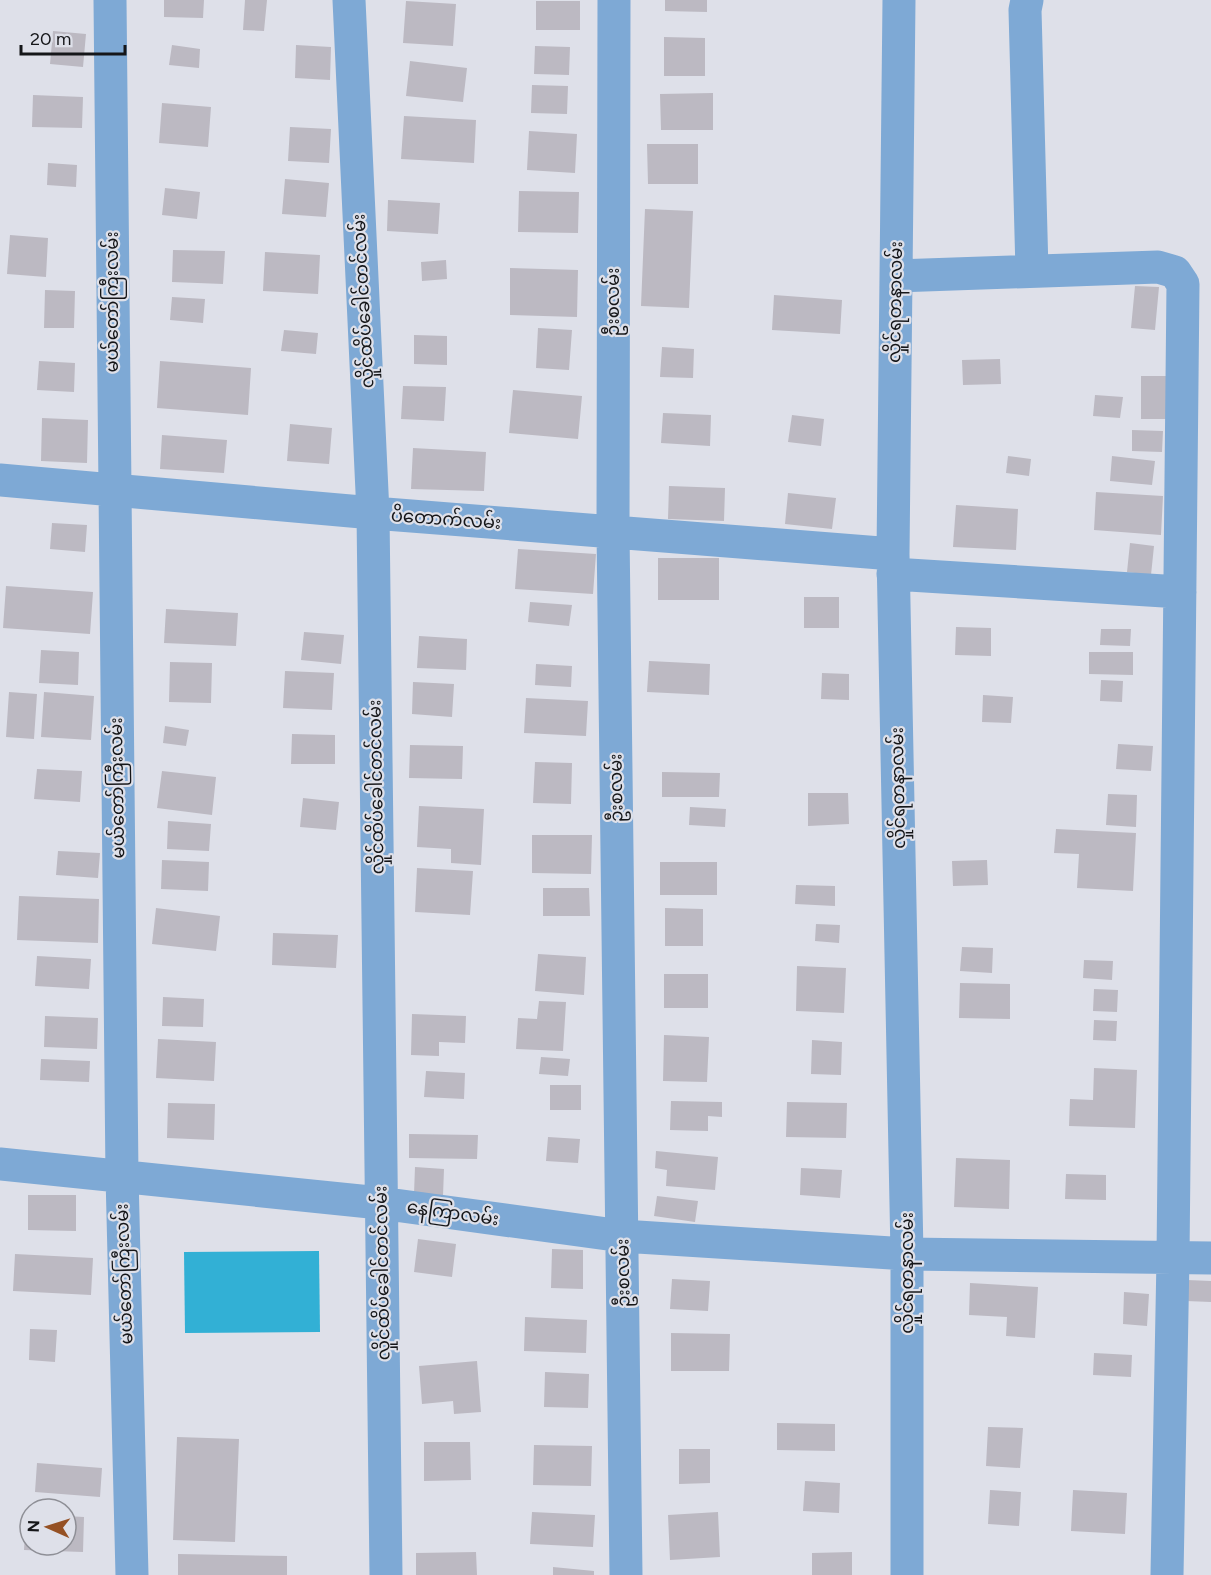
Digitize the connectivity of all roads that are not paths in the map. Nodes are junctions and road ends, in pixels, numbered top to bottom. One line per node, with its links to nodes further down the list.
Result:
1 (110, 0): 10 (street, မယ်တော်ကြီးလမ်း)
2 (349, 0): 11 (street, လှိုင်ထိပ်ခေါင်တင်လမ်း)
3 (614, 0): 12 (street, ဦးစလမ်း)
4 (899, 0): 7 (street, လှိုင်ရတနာလမ်း)
5 (1027, 0): 6 (street)
6 (1032, 271): 7 (street); 8 (street)
7 (896, 276): 13 (street, လှိုင်ရတနာလမ်း)
8 (1197, 298): 14 (street)
9 (0, 480): 10 (street, ပိတောက်လမ်း)
10 (114, 490): 11 (street, ပိတောက်လမ်း); 16 (street, မယ်တော်ကြီးလမ်း)
11 (373, 513): 12 (street, ပိတောက်လမ်း); 17 (street, လှိုင်ထိပ်ခေါင်တင်လမ်း)
12 (613, 531): 13 (street, ပိတောက်လမ်း); 18 (street, ဦးစလမ်း)
13 (893, 564): 14 (street, ပိတောက်လမ်း); 19 (street, လှိုင်ရတနာလမ်း)
14 (1180, 592): 20 (street)
15 (0, 1164): 16 (street, နေကြာလမ်း)
16 (122, 1176): 17 (street, နေကြာလမ်း); 22 (street, မယ်တော်ကြီးလမ်း)
17 (380, 1203): 18 (street, နေကြာလမ်း); 23 (street, လှိုင်ထိပ်ခေါင်တင်လမ်း)
18 (622, 1236): 19 (street, နေကြာလမ်း); 24 (street, ဦးစလမ်း)
19 (907, 1254): 20 (street, နေကြာလမ်း); 25 (street, လှိုင်ရတနာလမ်း)
20 (1173, 1258): 21 (street, နေကြာလမ်း); 26 (street)
21 (1211, 1258)
22 (132, 1575)
23 (386, 1575)
24 (626, 1575)
25 (908, 1575)
26 (1167, 1575)

